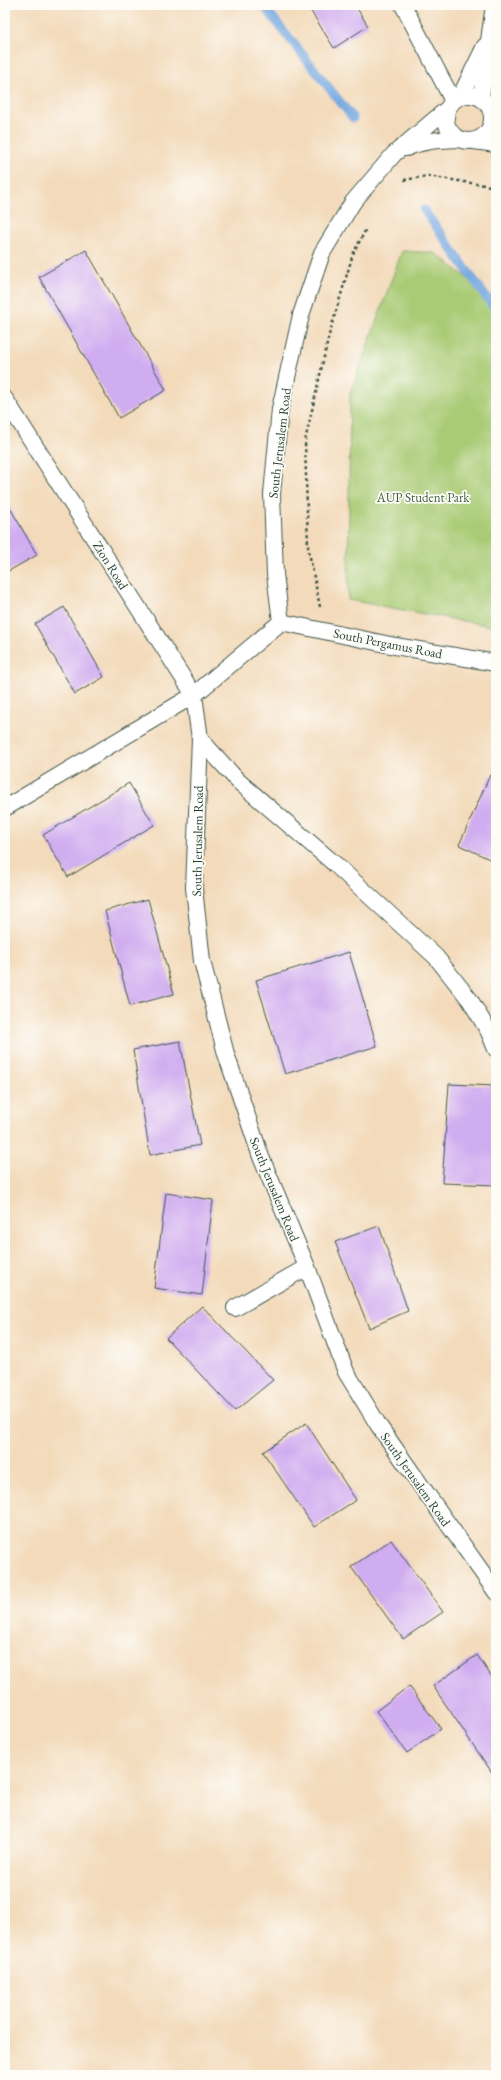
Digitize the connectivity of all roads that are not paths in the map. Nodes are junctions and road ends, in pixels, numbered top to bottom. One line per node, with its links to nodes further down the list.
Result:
1 (403, 5): 5 (lane)
2 (494, 5): 3 (lane)
3 (491, 32): 4 (lane); 5 (lane)
4 (482, 98): 5 (lane); 6 (lane)
5 (454, 102): 7 (lane); 10 (lane, South Jerusalem Road)
6 (494, 120): 8 (lane)
7 (458, 139): 8 (lane); 10 (lane, South Jerusalem Road)
8 (474, 141): 9 (lane)
9 (496, 144)
10 (394, 154): 12 (lane, South Jerusalem Road)
11 (5, 399): 14 (lane, Zion Road)
12 (281, 622): 13 (lane, South Pergamus Road); 14 (lane)
13 (496, 663)
14 (194, 695): 15 (lane, Zion Road); 16 (lane)
15 (200, 739): 17 (lane); 18 (lane, South Jerusalem Road)
16 (5, 808)
17 (496, 1050)
18 (307, 1267): 19 (lane); 20 (lane, South Jerusalem Road)
19 (235, 1308)
20 (496, 1592)

